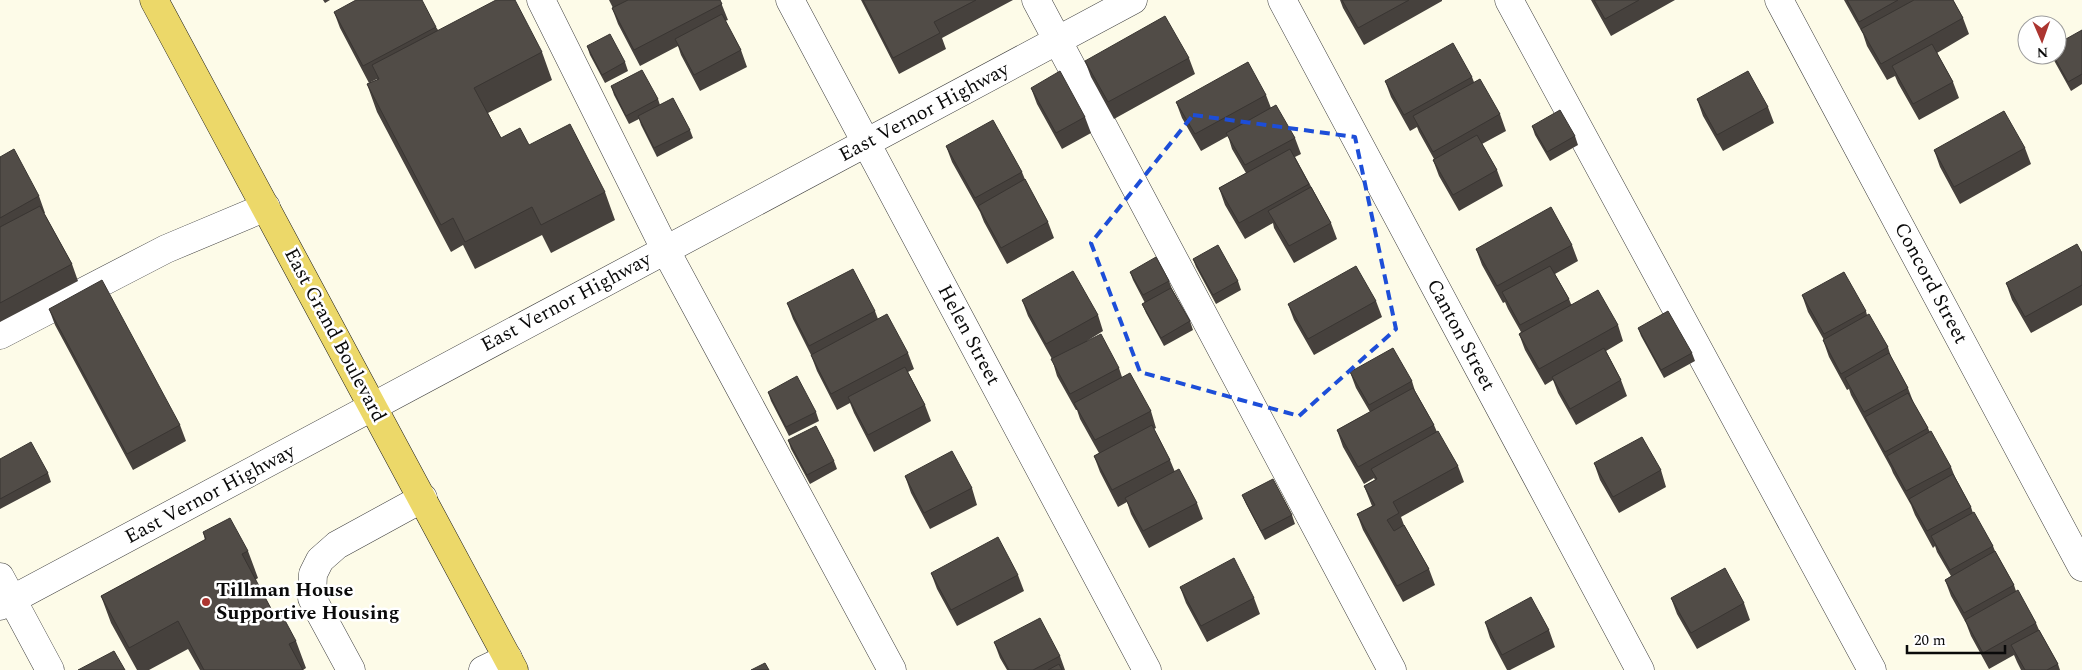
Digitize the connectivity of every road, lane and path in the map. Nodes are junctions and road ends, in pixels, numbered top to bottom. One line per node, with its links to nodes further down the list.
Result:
1 (154, 0): 11 (main road, East Grand Boulevard)
2 (541, 0): 12 (street)
3 (790, 0): 10 (street, Helen Street)
4 (1036, 0): 9 (street)
5 (1133, 0): 9 (street, East Vernor Highway)
6 (1282, 0): 25 (street, Canton Street)
7 (1509, 0): 26 (street)
8 (1779, 0): 16 (street, Concord Street)
9 (1058, 40): 10 (street, East Vernor Highway); 24 (street)
10 (866, 143): 12 (street, East Vernor Highway); 23 (street, Helen Street)
11 (266, 207): 13 (street); 14 (main road, East Grand Boulevard)
12 (665, 249): 14 (street, East Vernor Highway); 22 (street)
13 (0, 335)
14 (374, 407): 15 (main road, East Grand Boulevard); 17 (street, East Vernor Highway)
15 (423, 498): 18 (main road, East Grand Boulevard); 20 (street)
16 (2082, 567)
17 (4, 594): 19 (street)
18 (511, 664): 21 (street)
19 (50, 670)
20 (351, 670)
21 (483, 670)
22 (892, 670)
23 (1147, 670)
24 (1392, 670)
25 (1640, 670)
26 (1872, 670)

